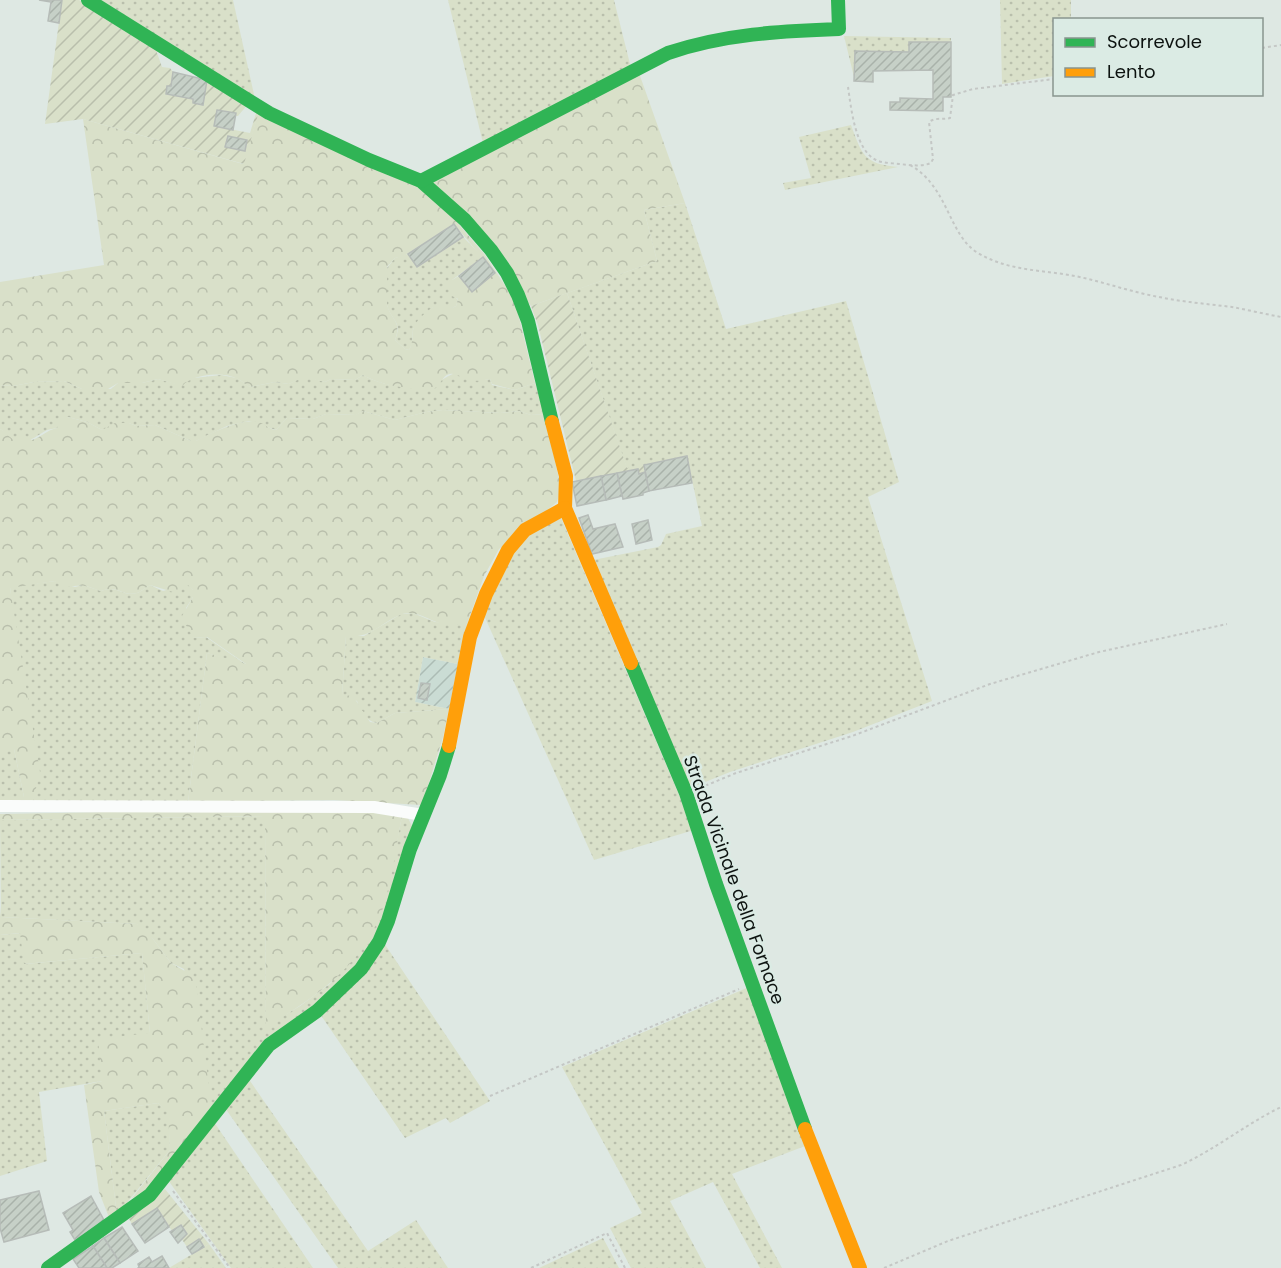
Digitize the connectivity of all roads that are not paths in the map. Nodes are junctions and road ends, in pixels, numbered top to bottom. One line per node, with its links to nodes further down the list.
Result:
1 (88, 0): 3 (street, Strada Vicinale della Fornace)
2 (838, 0): 3 (street)
3 (421, 181): 4 (street, Strada Vicinale della Fornace)
4 (565, 508): 6 (street); 8 (street, Strada Vicinale della Fornace)
5 (0, 806): 6 (street)
6 (423, 815): 7 (street)
7 (48, 1268)
8 (860, 1268)

